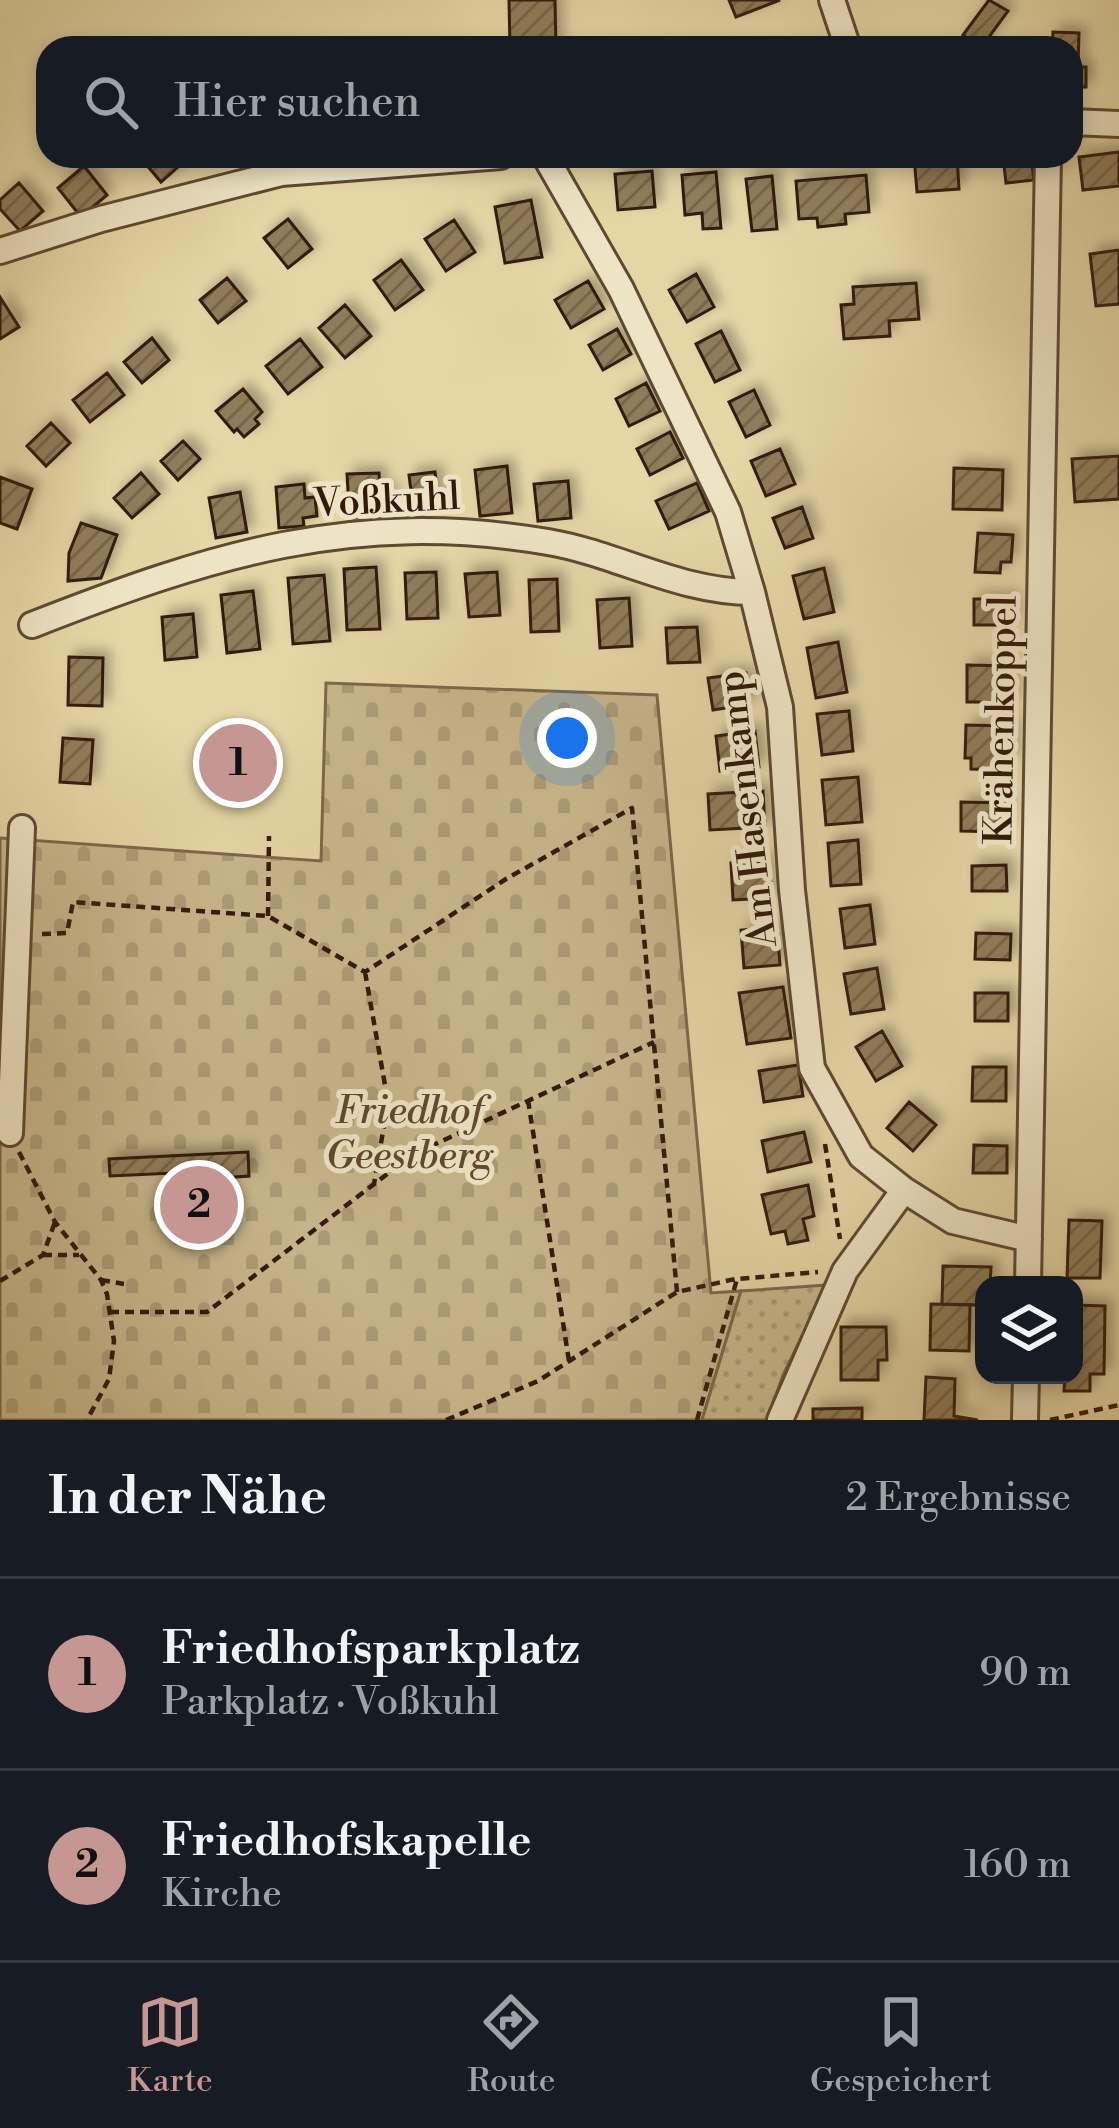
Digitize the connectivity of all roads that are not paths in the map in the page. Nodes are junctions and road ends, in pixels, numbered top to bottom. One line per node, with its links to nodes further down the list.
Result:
1 (832, 0): 2 (street)
2 (844, 36)
3 (1083, 122): 4 (street)
4 (1119, 124)
5 (345, 168): 8 (street)
6 (552, 168): 9 (street, Am Hasenkamp)
7 (1048, 168): 14 (street, Krähenkoppel)
8 (0, 251)
9 (752, 592): 10 (street, Voßkuhl); 13 (street, Am Hasenkamp)
10 (32, 625)
11 (22, 828): 12 (street)
12 (10, 1133)
13 (904, 1190): 14 (street, Am Hasenkamp); 17 (street)
14 (1029, 1239): 15 (street, Krähenkoppel)
15 (1028, 1276)
16 (1026, 1384): 18 (street)
17 (780, 1420)
18 (1025, 1420)

